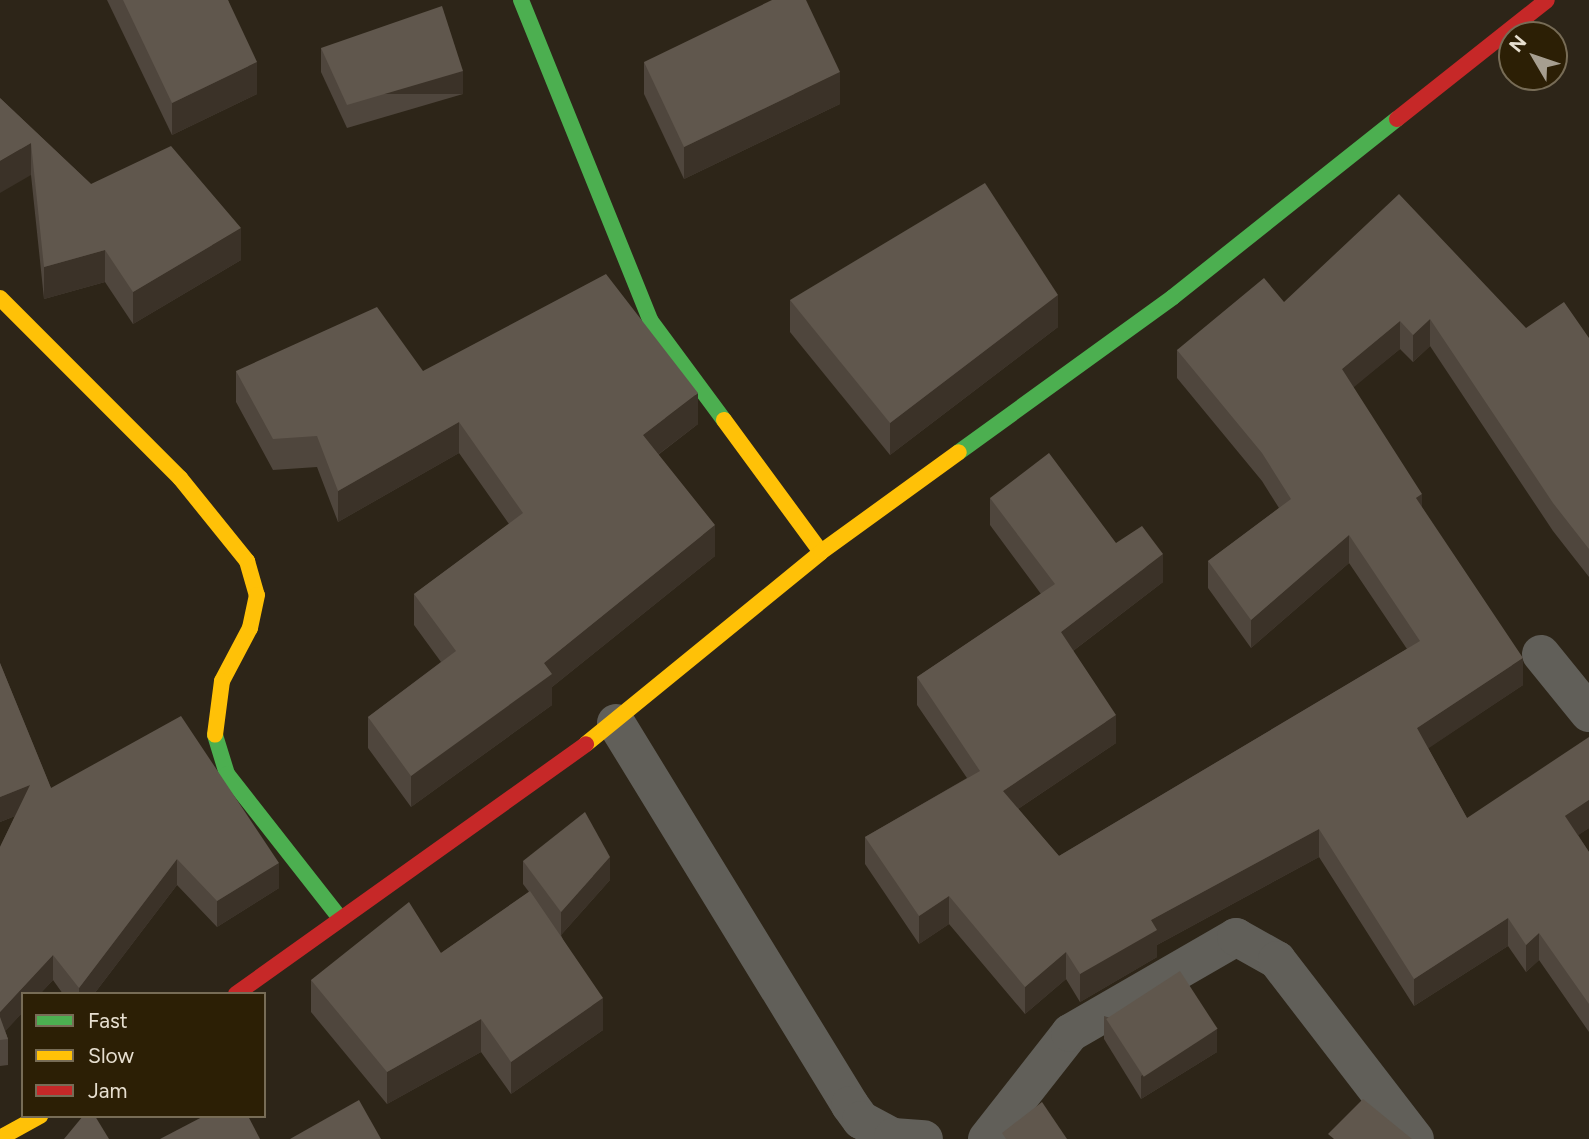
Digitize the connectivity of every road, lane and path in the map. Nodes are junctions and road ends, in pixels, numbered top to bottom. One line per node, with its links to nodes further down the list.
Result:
1 (521, 0): 4 (street)
2 (1547, 0): 4 (street)
3 (0, 298): 8 (street)
4 (821, 552): 7 (street)
5 (1541, 653): 6 (street)
6 (1589, 713)
7 (616, 723): 8 (street); 12 (street)
8 (339, 916): 9 (street)
9 (239, 992)
10 (36, 1118): 11 (street)
11 (0, 1138)
12 (924, 1139)
13 (987, 1139): 14 (street)
14 (1415, 1139)

